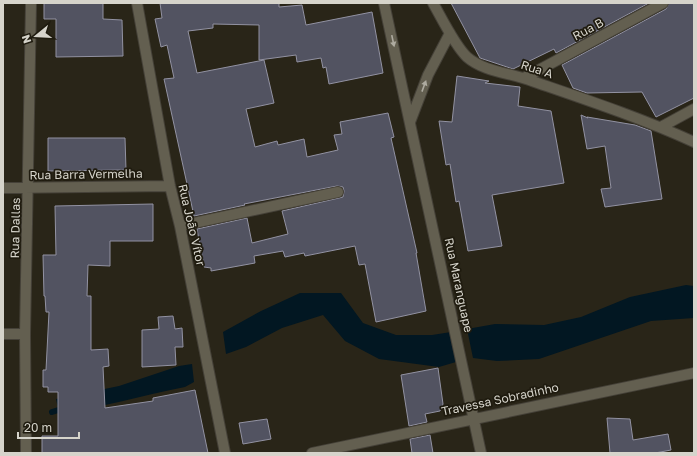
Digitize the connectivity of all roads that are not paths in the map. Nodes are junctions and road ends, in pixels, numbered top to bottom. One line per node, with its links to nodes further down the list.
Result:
1 (31, 3): 14 (street, Rua Dallas)
2 (137, 3): 12 (street, Rua João Vítor)
3 (384, 3): 9 (street, Rua Maranguape, one-way to 9)
4 (432, 3): 6 (street, Rua A)
5 (663, 3): 7 (street, Rua B)
6 (450, 32): 7 (street, Rua A); 9 (street, one-way to 6)
7 (524, 78): 10 (street, Rua A)
8 (694, 109): 10 (street)
9 (410, 122): 20 (street, Rua Maranguape)
10 (661, 127): 11 (street, Rua A)
11 (694, 142)
12 (170, 186): 14 (street, Rua Barra Vermelha); 16 (street, Rua João Vítor)
13 (3, 188): 14 (street, Rua Barra Vermelha)
14 (29, 188): 18 (street, Rua Dallas)
15 (338, 192): 16 (street)
16 (180, 226): 22 (street, Rua João Vítor)
17 (3, 334): 18 (street)
18 (25, 334): 21 (street, Rua Dallas)
19 (694, 373): 20 (street, Travessa Sobradinho)
20 (474, 418): 23 (street, Travessa Sobradinho); 24 (street, Rua Maranguape)
21 (26, 453)
22 (224, 453)
23 (312, 453)
24 (481, 453)

